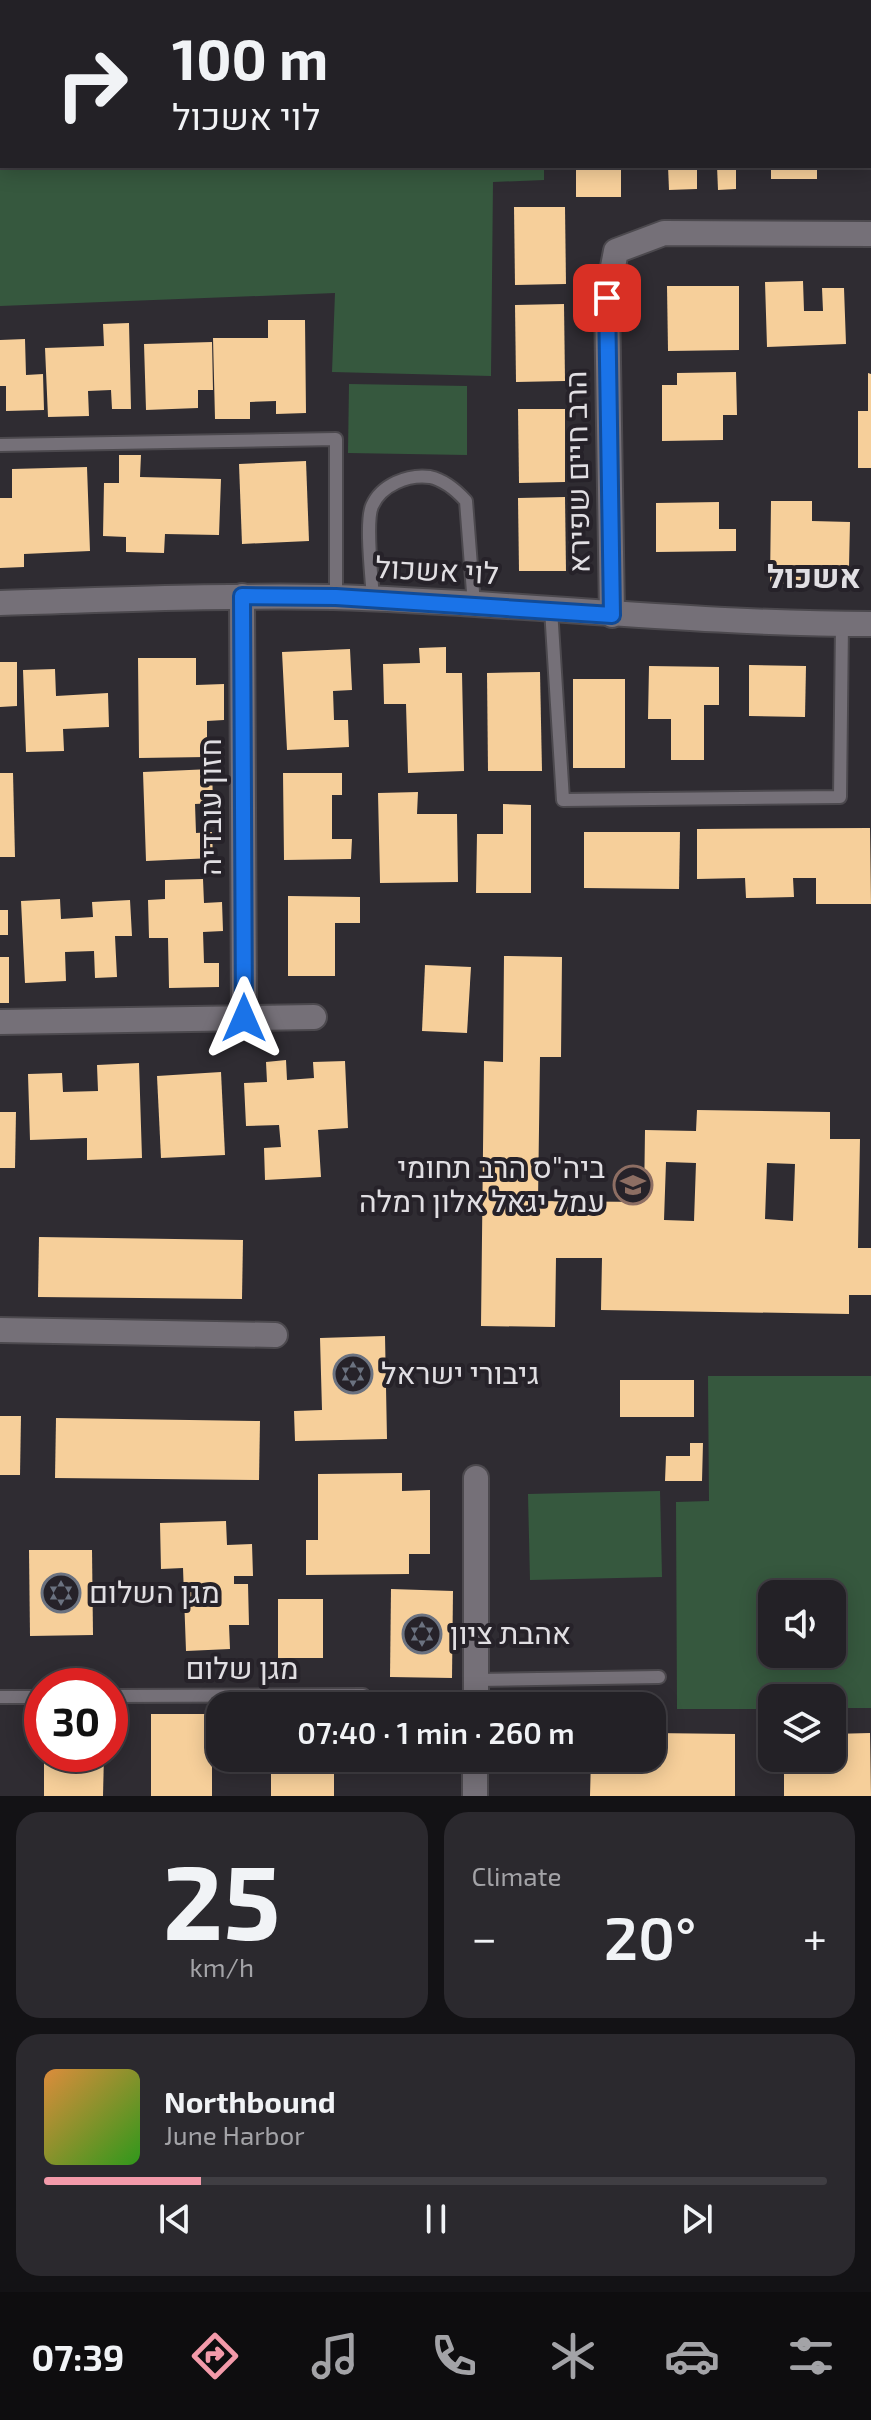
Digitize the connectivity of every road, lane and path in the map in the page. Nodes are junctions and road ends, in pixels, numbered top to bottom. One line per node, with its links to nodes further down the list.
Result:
1 (871, 234): 9 (street, הרב חיים שפירא)
2 (0, 445): 4 (lane)
3 (242, 596): 4 (street, לוי אשכול); 6 (street, לוי אשכול); 13 (street, חזון עובדיה)
4 (336, 597): 5 (street, לוי אשכול)
5 (373, 600): 7 (street, לוי אשכול); 7 (lane)
6 (0, 603)
7 (474, 605): 8 (street, לוי אשכול)
8 (551, 609): 9 (street, לוי אשכול); 10 (lane)
9 (612, 615): 10 (street, לוי אשכול)
10 (842, 624): 11 (street, לוי אשכול)
11 (871, 624)
12 (314, 1017): 13 (street)
13 (244, 1018): 14 (street)
14 (0, 1022)
15 (0, 1330): 16 (street)
16 (275, 1335)
17 (476, 1478): 19 (street)
18 (659, 1677): 19 (lane)
19 (476, 1680): 20 (street)
20 (476, 1692)
21 (128, 1696): 22 (lane, מגן שלום)
22 (206, 1696)
23 (0, 1697): 24 (lane)
24 (24, 1697)
25 (475, 1772): 26 (street)
26 (475, 1796)

